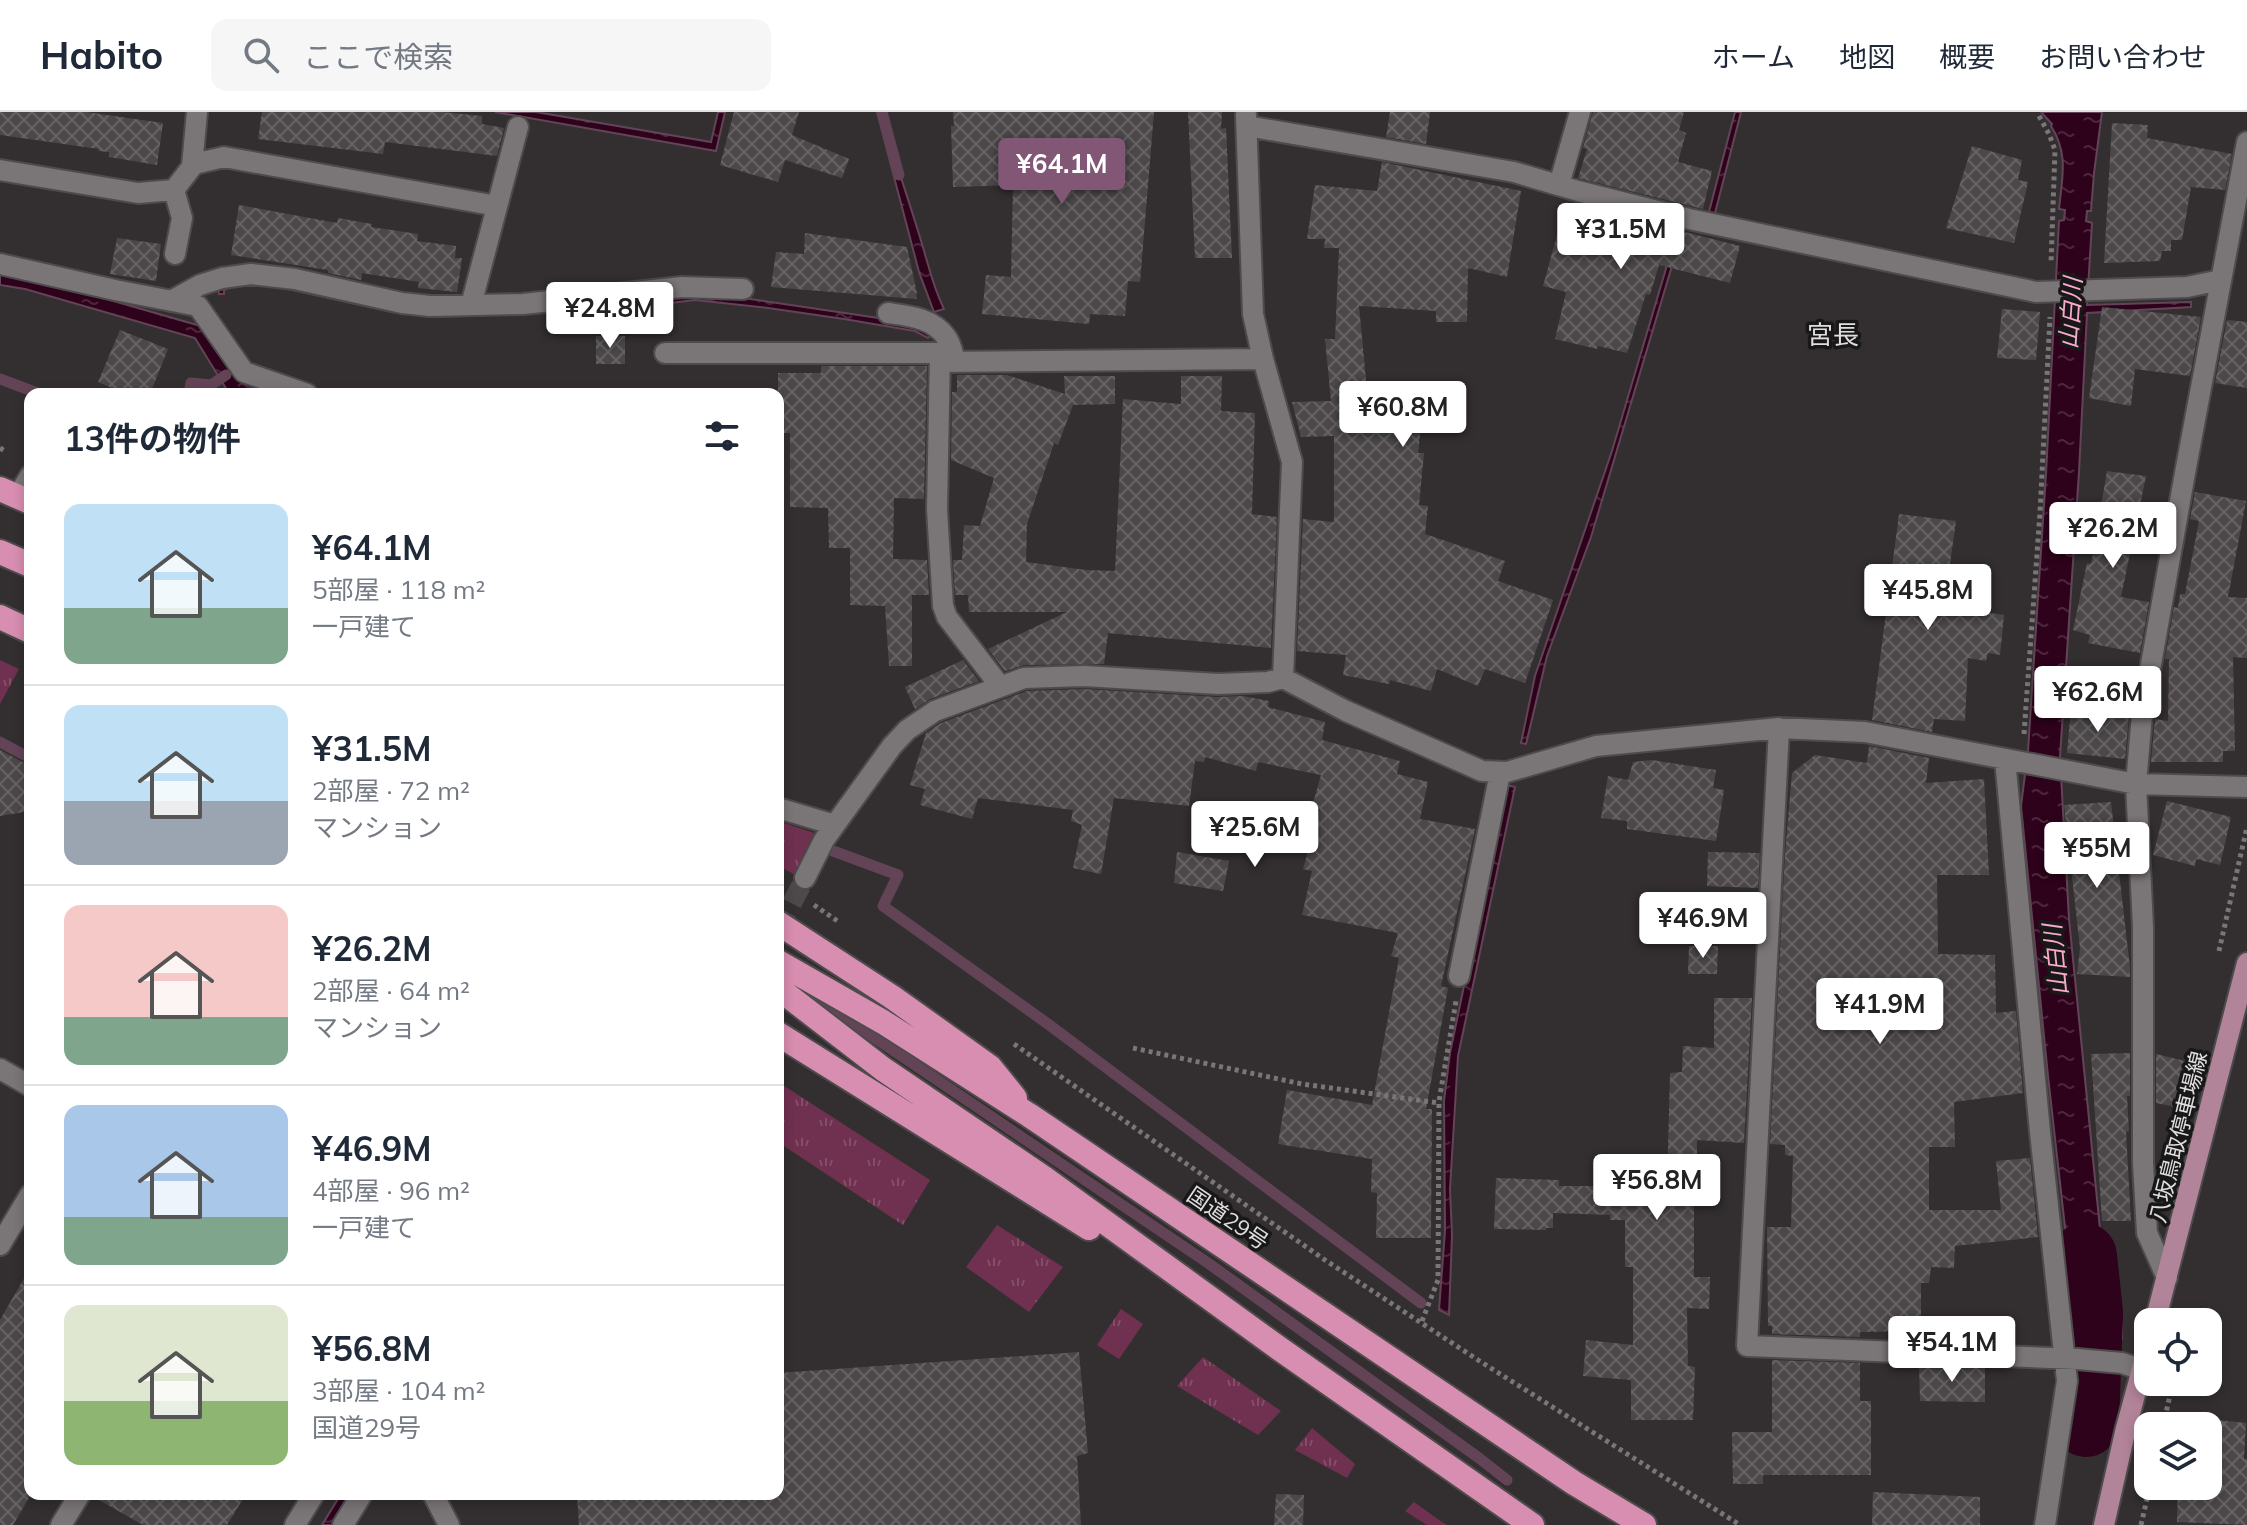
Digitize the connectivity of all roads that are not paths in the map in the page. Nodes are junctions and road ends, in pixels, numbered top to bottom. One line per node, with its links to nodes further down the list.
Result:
1 (197, 112): 6 (street)
2 (1580, 112): 8 (street)
3 (1246, 119): 8 (street); 19 (street)
4 (518, 127): 10 (street)
5 (2247, 142): 13 (street)
6 (192, 166): 9 (street); 10 (street)
7 (0, 170): 9 (street)
8 (1559, 185): 13 (street)
9 (174, 190): 11 (street)
10 (497, 206): 16 (street)
11 (175, 254)
12 (0, 264): 15 (street)
13 (2221, 280): 31 (street)
14 (743, 289): 16 (street)
15 (171, 301): 16 (street); 21 (street)
16 (471, 305)
17 (888, 313): 20 (street)
18 (665, 353): 20 (street)
19 (1263, 359): 20 (street); 26 (street)
20 (947, 362): 27 (street)
21 (290, 388)
22 (0, 552): 23 (highway)
23 (24, 562)
24 (0, 617): 25 (highway)
25 (24, 628)
26 (1283, 678): 27 (street); 30 (street)
27 (1000, 686): 34 (street)
28 (1779, 728): 29 (street); 30 (street); 50 (street)
29 (2013, 761): 31 (street); 50 (street)
30 (1500, 773): 39 (street)
31 (2136, 784): 32 (street); 47 (street)
32 (2247, 787)
33 (784, 810): 34 (street)
34 (835, 825): 35 (street)
35 (804, 888)
36 (784, 927): 44 (highway)
37 (2247, 963): 47 (main road, 八坂鳥取停車場線)
38 (784, 965): 44 (highway, 国道29号)
39 (1459, 976)
40 (784, 993): 49 (highway)
41 (784, 1038): 49 (highway)
42 (0, 1069): 43 (street)
43 (24, 1083)
44 (1029, 1115): 62 (highway, 国道29号)
45 (24, 1205): 46 (street)
46 (0, 1245)
47 (2167, 1278): 48 (main road, 八坂鳥取停車場線)
48 (2159, 1308)
49 (1280, 1349): 61 (highway)
50 (2064, 1359): 51 (street); 63 (street)
51 (2134, 1367)
52 (2135, 1396): 64 (main road)
53 (76, 1500): 57 (street)
54 (310, 1500): 58 (street)
55 (358, 1500): 59 (street)
56 (436, 1500): 60 (street)
57 (61, 1525)
58 (295, 1525)
59 (343, 1525)
60 (449, 1525)
61 (1532, 1525)
62 (1644, 1525)
63 (2045, 1525)
64 (2104, 1525)

